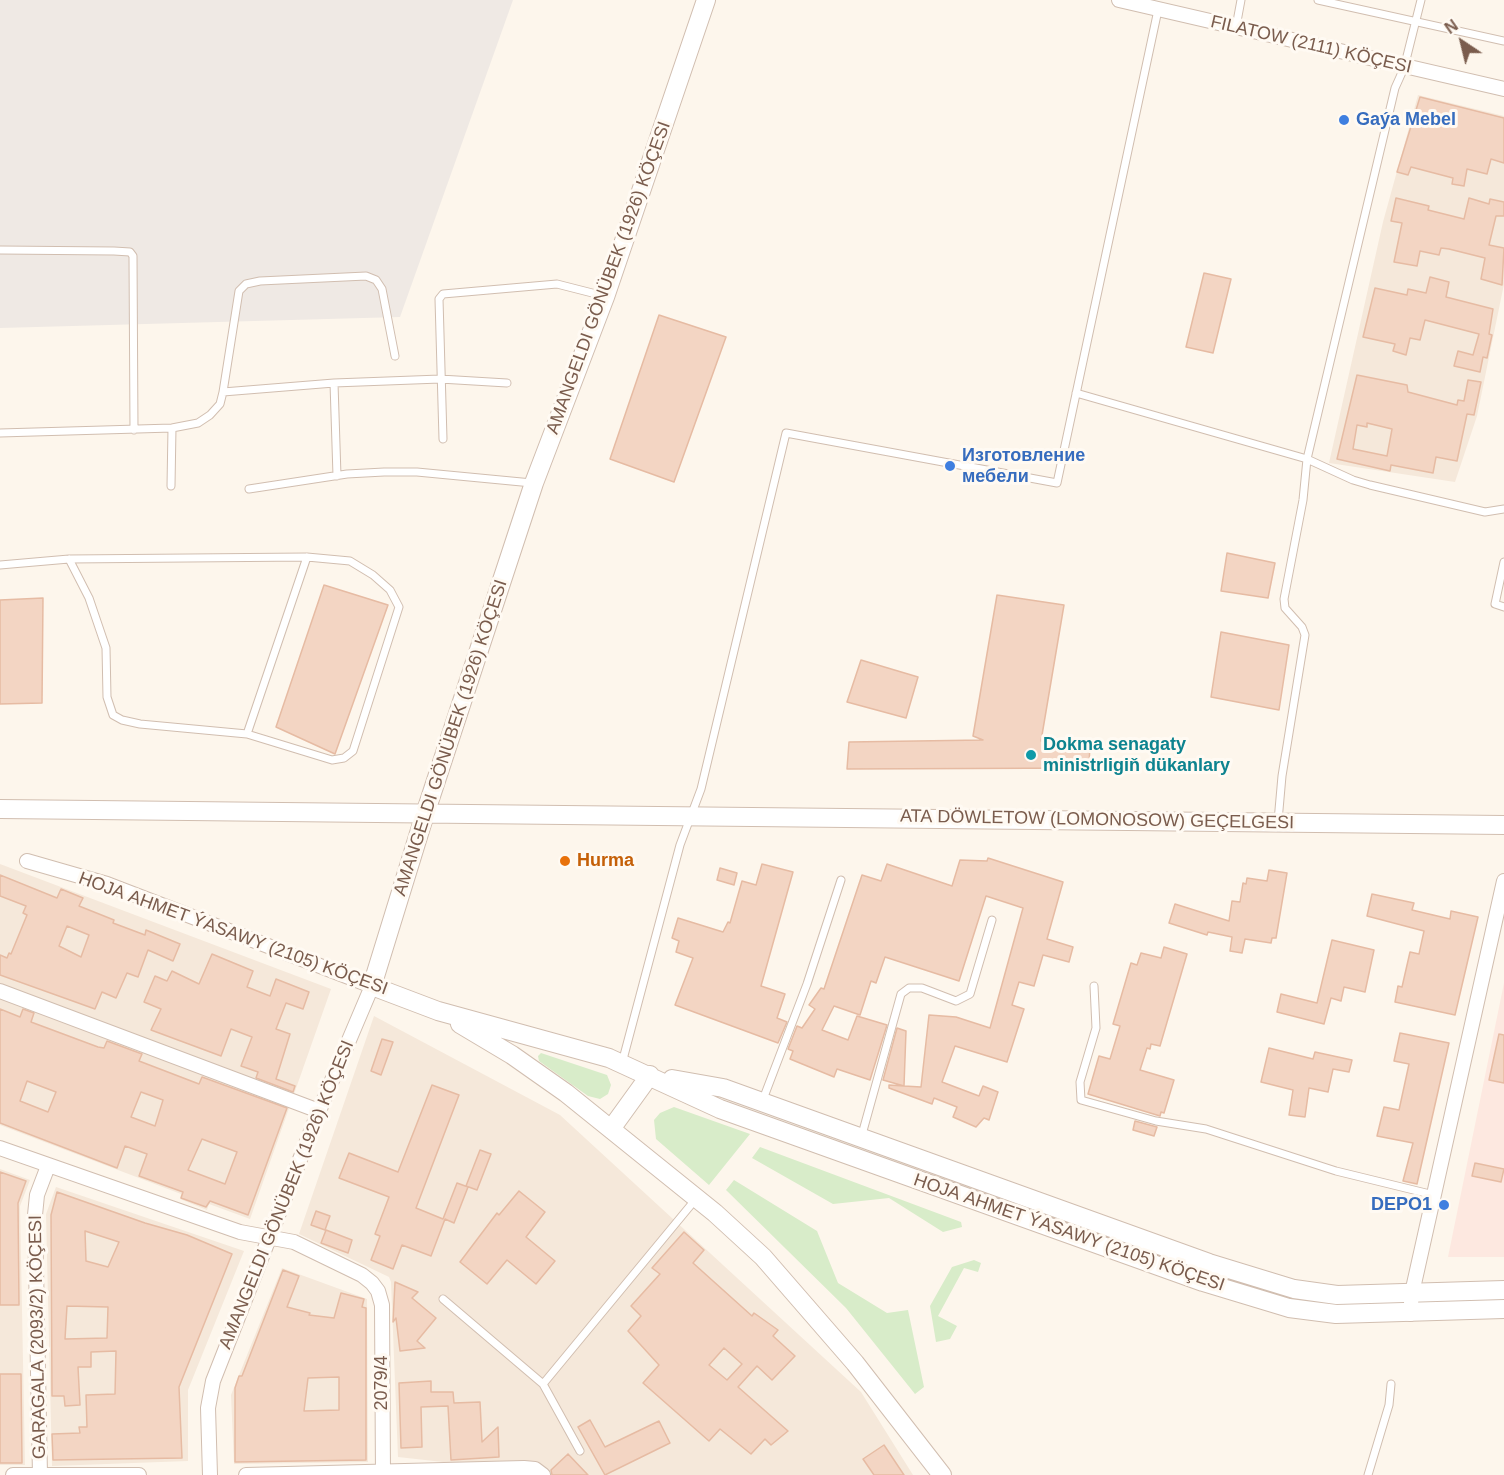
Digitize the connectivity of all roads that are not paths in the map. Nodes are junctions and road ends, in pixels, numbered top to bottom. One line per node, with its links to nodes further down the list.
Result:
1 (706, 0): 13 (street, AMANGELDI GÖNÜBEK (1926) KÖÇESI)
2 (1119, 0): 6 (street, FILATOW (2111) KÖÇESI)
3 (1240, 0): 8 (lane)
4 (1318, 0): 7 (lane)
5 (1421, 0): 7 (lane)
6 (1158, 10): 8 (street, FILATOW (2111) KÖÇESI); 19 (lane)
7 (1415, 21): 9 (lane); 10 (lane)
8 (1236, 27): 10 (street, FILATOW (2111) KÖÇESI)
9 (1504, 41)
10 (1404, 68): 11 (street, FILATOW (2111) KÖÇESI); 24 (lane)
11 (1504, 89)
12 (0, 250): 21 (lane)
13 (605, 297): 15 (lane); 26 (street, AMANGELDI GÖNÜBEK (1926) KÖÇESI)
14 (395, 356): 18 (lane)
15 (440, 380): 16 (lane); 17 (lane); 23 (lane)
16 (334, 383): 18 (lane); 25 (lane)
17 (507, 383)
18 (223, 392): 20 (lane)
19 (1076, 393): 24 (lane); 38 (lane)
20 (172, 428): 21 (lane); 27 (lane)
21 (134, 430): 22 (lane)
22 (0, 433)
23 (443, 439)
24 (1307, 459): 29 (lane); 39 (lane)
25 (337, 476): 26 (lane); 28 (lane)
26 (534, 483): 37 (street, AMANGELDI GÖNÜBEK (1926) KÖÇESI)
27 (171, 486)
28 (249, 489)
29 (1504, 509)
30 (307, 557): 31 (lane); 35 (lane); 35 (lane)
31 (69, 559): 33 (lane); 35 (lane)
32 (1504, 562): 34 (lane)
33 (0, 565)
34 (1504, 607)
35 (247, 734)
36 (0, 809): 37 (street, ATA DÖWLETOW (LOMONOSOW) GEÇELGESI)
37 (425, 814): 38 (street, ATA DÖWLETOW (LOMONOSOW) GEÇELGESI); 46 (street, AMANGELDI GÖNÜBEK (1926) KÖÇESI)
38 (691, 816): 39 (street, ATA DÖWLETOW (LOMONOSOW) GEÇELGESI); 50 (lane)
39 (1278, 821): 40 (street, ATA DÖWLETOW (LOMONOSOW) GEÇELGESI)
40 (1504, 825)
41 (27, 861): 46 (street, HOJA AHMET ÝASAWY (2105) KÖÇESI)
42 (841, 880): 52 (lane)
43 (1504, 881): 44 (street)
44 (1503, 898): 58 (street)
45 (992, 921): 55 (lane)
46 (372, 986): 49 (street, HOJA AHMET ÝASAWY (2105) KÖÇESI); 53 (street, AMANGELDI GÖNÜBEK (1926) KÖÇESI)
47 (1094, 986): 58 (lane)
48 (0, 990): 53 (street)
49 (438, 1011): 50 (street, HOJA AHMET ÝASAWY (2105) KÖÇESI); 54 (street, HOJA AHMET ÝASAWY (2105) KÖÇESI)
50 (622, 1063): 51 (street, HOJA AHMET ÝASAWY (2105) KÖÇESI)
51 (650, 1075): 52 (street, HOJA AHMET ÝASAWY (2105) KÖÇESI); 54 (street); 65 (street, HOJA AHMET ÝASAWY (2105) KÖÇESI)
52 (762, 1102): 55 (street, HOJA AHMET ÝASAWY (2105) KÖÇESI)
53 (319, 1111): 60 (street, AMANGELDI GÖNÜBEK (1926) KÖÇESI)
54 (611, 1129): 59 (street, HOJA AHMET ÝASAWY (2105) KÖÇESI)
55 (861, 1138): 62 (street, HOJA AHMET ÝASAWY (2105) KÖÇESI)
56 (0, 1148): 57 (street)
57 (48, 1166): 60 (street); 69 (street, GARAGALA (2093/2) KÖÇESI)
58 (1435, 1196): 62 (street)
59 (697, 1198): 66 (lane); 76 (street, HOJA AHMET ÝASAWY (2105) KÖÇESI)
60 (269, 1239): 70 (street, 2079/4 / 2079/4); 73 (street, AMANGELDI GÖNÜBEK (1926) KÖÇESI)
61 (1504, 1290): 62 (street, HOJA AHMET ÝASAWY (2105) KÖÇESI)
62 (1412, 1293): 65 (street)
63 (443, 1299): 66 (lane)
64 (1504, 1310): 65 (street, HOJA AHMET ÝASAWY (2105) KÖÇESI)
65 (1410, 1314)
66 (543, 1384): 68 (lane)
67 (1391, 1384): 77 (lane)
68 (580, 1451)
69 (40, 1474): 71 (street); 72 (street)
70 (383, 1474): 74 (street); 75 (street)
71 (13, 1475)
72 (139, 1475)
73 (210, 1475)
74 (246, 1475)
75 (543, 1475)
76 (942, 1475)
77 (1368, 1475)

